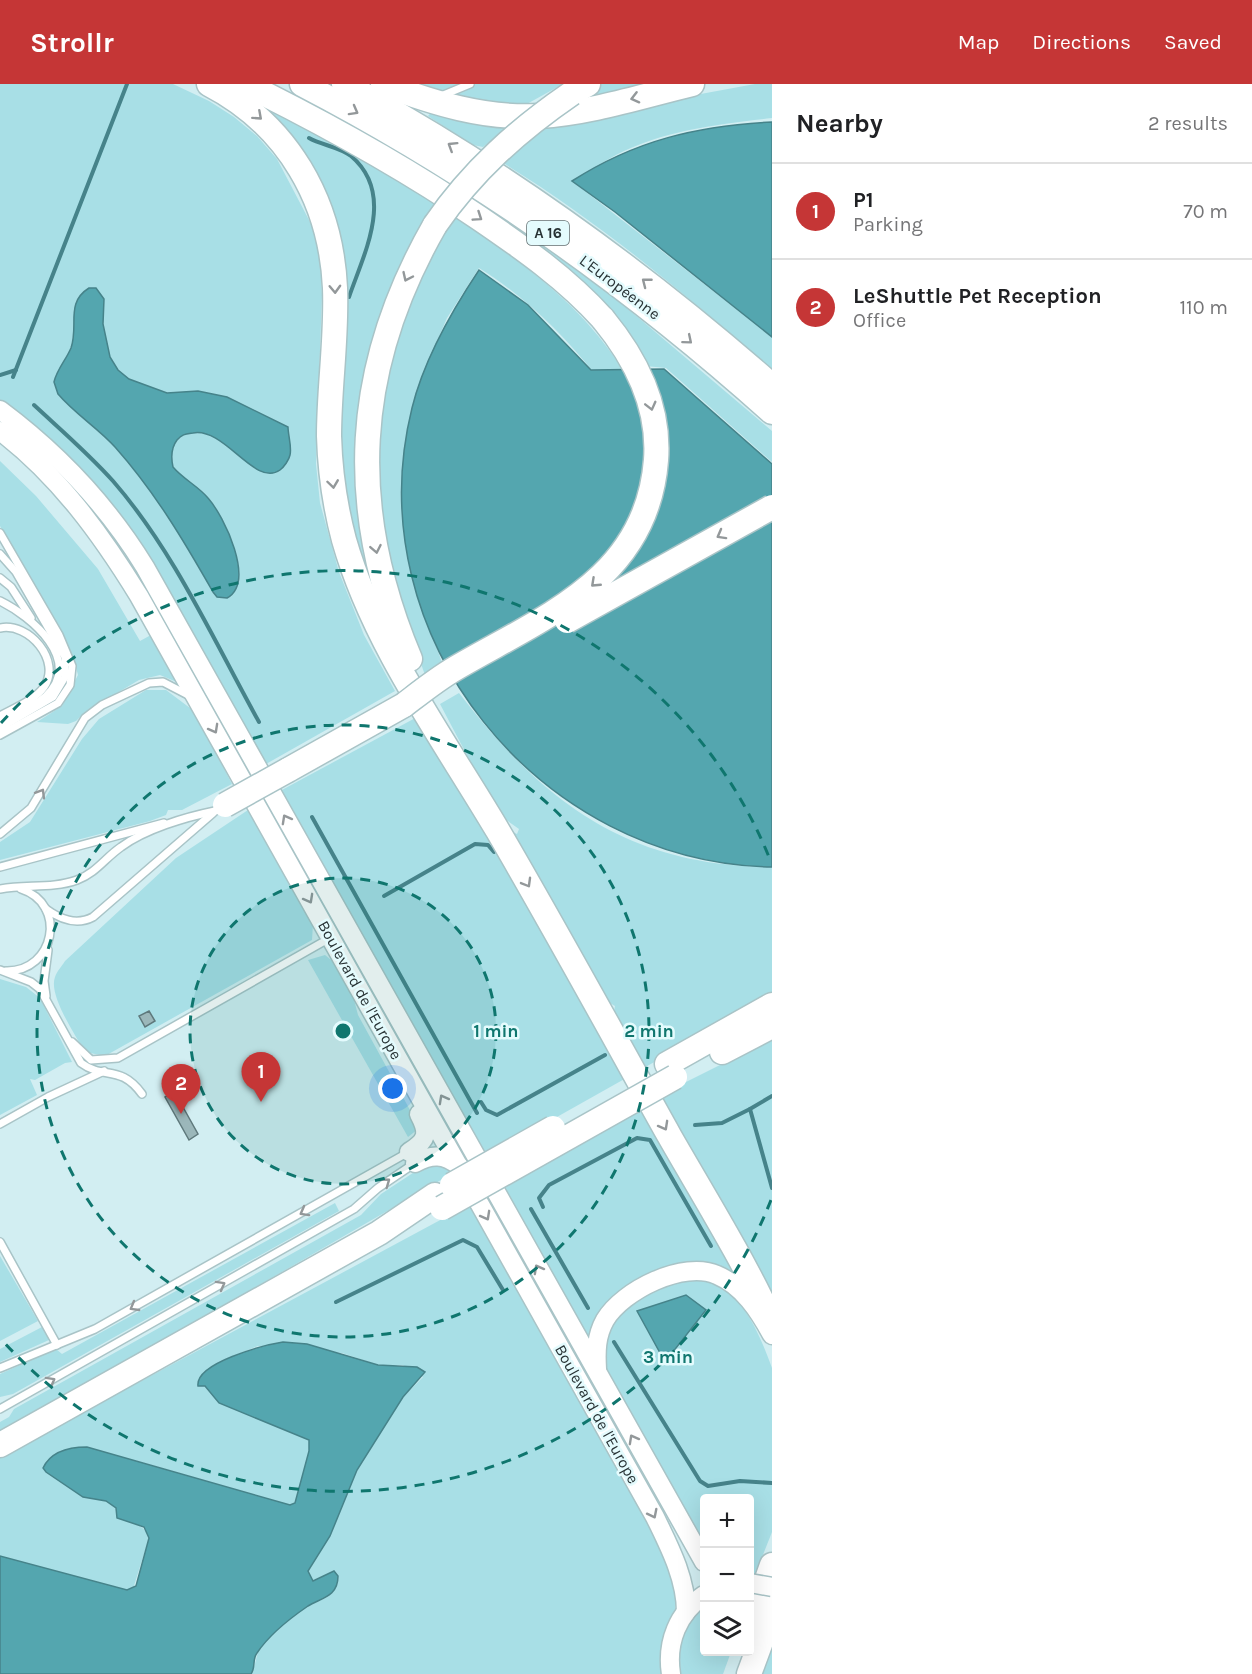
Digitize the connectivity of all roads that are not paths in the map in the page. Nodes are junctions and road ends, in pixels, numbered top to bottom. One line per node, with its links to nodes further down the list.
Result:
1 (209, 84): 29 (highway, one-way to 29)
2 (245, 84): 22 (highway, one-way to 22, bridge)
3 (302, 84): 12 (highway, L'Européenne / A 16, one-way to 12)
4 (344, 84): 10 (highway, L'Européenne / A 16, one-way to 4)
5 (383, 84): 9 (highway)
6 (470, 84): 9 (lane)
7 (692, 84): 9 (highway, one-way to 9)
8 (580, 89): 29 (highway, one-way to 29, bridge)
9 (427, 100)
10 (772, 386)
11 (0, 410): 56 (main road, Boulevard de l'Europe, one-way to 11)
12 (772, 412)
13 (0, 431): 21 (main road, Boulevard de l'Europe)
14 (772, 507): 22 (highway, one-way to 22, bridge)
15 (0, 533): 26 (lane)
16 (0, 554): 25 (lane)
17 (0, 578): 19 (lane)
18 (0, 601): 19 (lane)
19 (34, 623): 24 (lane)
20 (0, 628): 23 (lane)
21 (200, 704): 30 (lane, one-way to 21); 37 (main road, Boulevard de l'Europe, one-way to 37)
22 (404, 705): 27 (highway, bridge)
23 (0, 716)
24 (0, 722)
25 (0, 728)
26 (0, 735)
27 (220, 808): 28 (lane); 36 (lane)
28 (184, 819): 31 (lane); 34 (lane)
29 (498, 832): 52 (highway, one-way to 52)
30 (0, 834)
31 (0, 867)
32 (0, 883): 33 (lane)
33 (9, 887): 34 (lane); 35 (lane)
34 (18, 888): 36 (lane)
35 (0, 889)
36 (46, 909): 38 (lane)
37 (331, 938): 40 (main road, Boulevard de l'Europe); 44 (lane)
38 (49, 943): 39 (lane); 41 (lane)
39 (0, 970): 41 (lane)
40 (357, 986): 49 (main road); 50 (main road, Boulevard de l'Europe)
41 (47, 998): 44 (lane)
42 (772, 1005): 46 (highway)
43 (772, 1026): 46 (highway)
44 (72, 1042): 45 (lane)
45 (106, 1071): 47 (lane); 48 (lane)
46 (671, 1071): 58 (highway, bridge)
47 (142, 1094)
48 (0, 1124)
49 (412, 1157): 50 (main road); 54 (lane, one-way to 54); 57 (lane, one-way to 49)
50 (459, 1166): 64 (main road, Boulevard de l'Europe, one-way to 64)
51 (0, 1242): 54 (lane)
52 (772, 1322)
53 (772, 1335): 56 (main road)
54 (57, 1345): 55 (lane)
55 (0, 1368)
56 (597, 1374): 59 (main road, Boulevard de l'Europe, one-way to 56)
57 (0, 1409)
58 (0, 1445)
59 (700, 1553)
60 (772, 1565): 66 (highway)
61 (754, 1584): 62 (main road, bridge)
62 (772, 1587)
63 (700, 1599): 64 (main road)
64 (686, 1612): 68 (main road)
65 (772, 1612): 70 (highway)
66 (754, 1616)
67 (739, 1656): 69 (highway)
68 (671, 1674)
69 (732, 1674)
70 (749, 1674)

